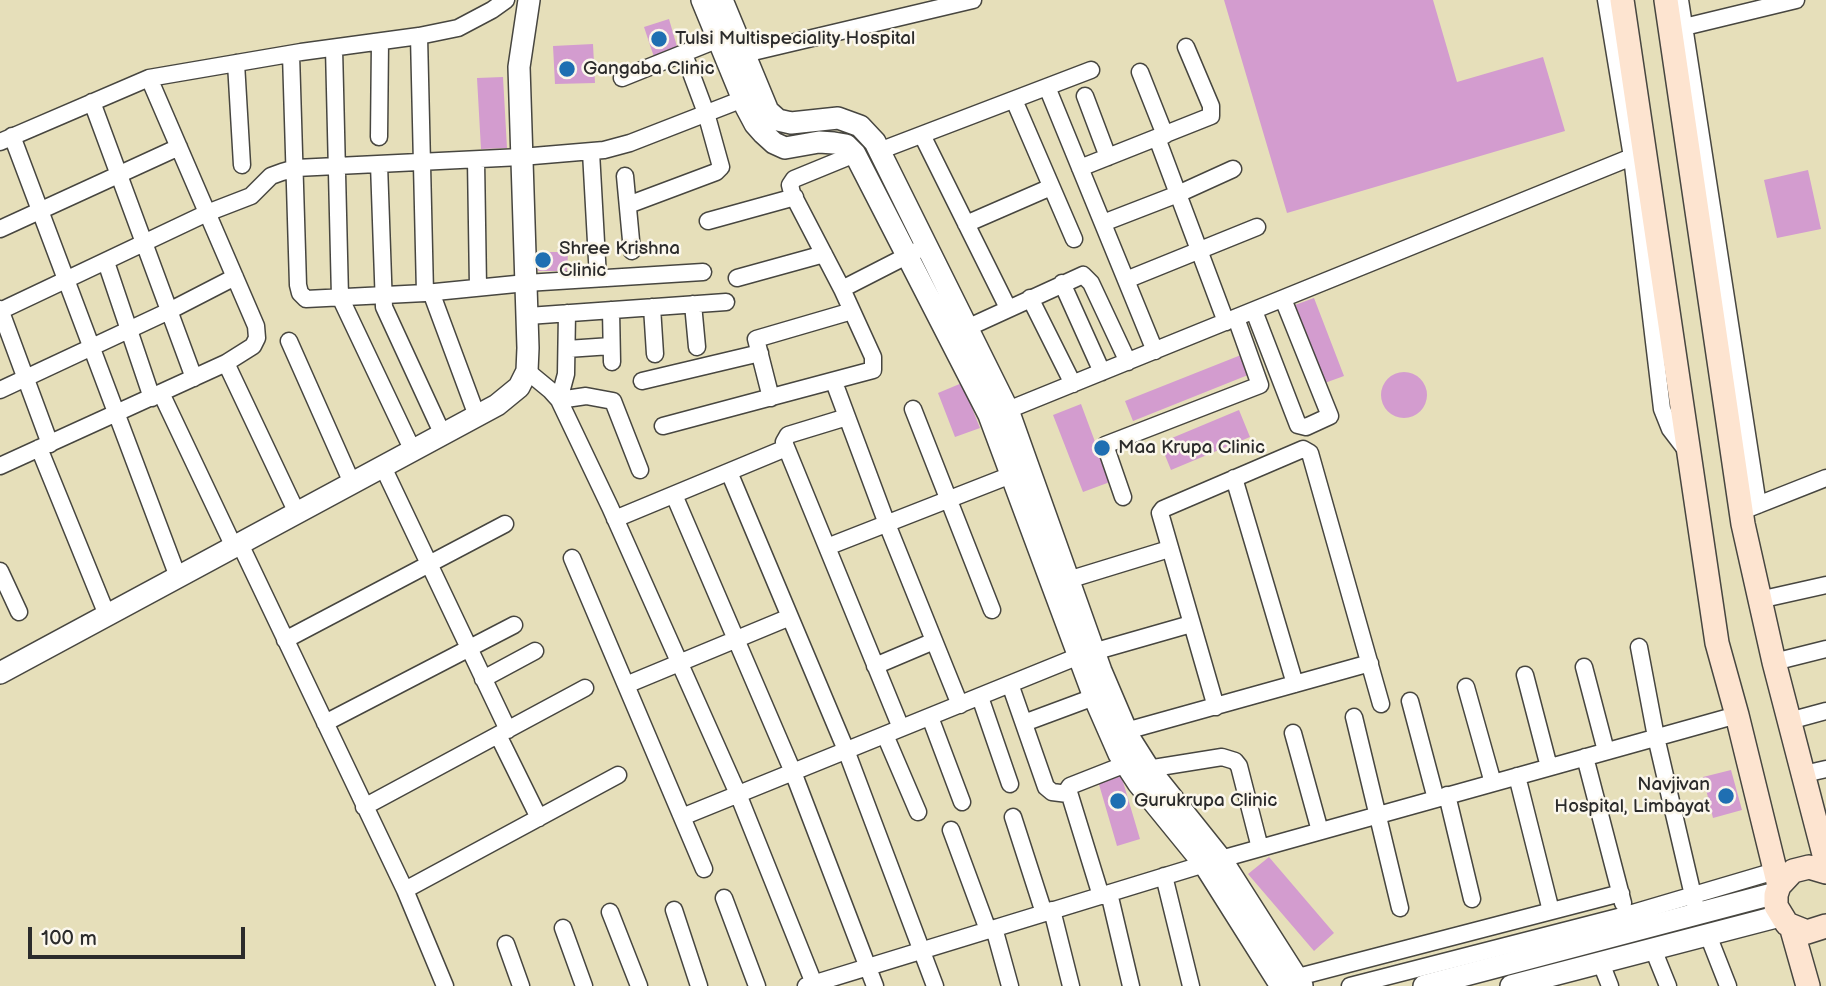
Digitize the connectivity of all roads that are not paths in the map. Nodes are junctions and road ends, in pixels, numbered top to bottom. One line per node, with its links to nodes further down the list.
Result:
1 (506, 0): 12 (street)
2 (529, 0): 40 (street)
3 (702, 0): 13 (street)
4 (722, 0): 19 (street)
5 (973, 0): 19 (street)
6 (1606, 0): 39 (street)
7 (1622, 0): 39 (main road)
8 (1666, 0): 11 (main road)
9 (1680, 0): 11 (street)
10 (1796, 0): 11 (street)
11 (1677, 29): 141 (main road)
12 (419, 36): 14 (street); 43 (street)
13 (719, 38): 18 (street); 19 (street)
14 (380, 42): 16 (street); 33 (street)
15 (1186, 47): 32 (street)
16 (334, 48): 17 (street); 46 (street)
17 (291, 54): 20 (street); 48 (street)
18 (684, 54): 24 (street); 30 (street)
19 (736, 56): 27 (street); 36 (street)
20 (236, 63): 23 (street); 45 (street)
21 (1091, 70): 25 (street)
22 (1140, 72): 32 (street)
23 (149, 78): 29 (street); 35 (street)
24 (622, 78)
25 (1047, 87): 28 (street); 47 (street)
26 (1085, 96): 41 (street)
27 (743, 99): 30 (street); 38 (street)
28 (1014, 100): 31 (street); 52 (street)
29 (92, 102): 34 (street); 50 (street)
30 (706, 113): 37 (street); 55 (street)
31 (922, 135): 36 (street); 59 (street)
32 (1161, 136): 41 (street); 53 (street)
33 (379, 137)
34 (6, 139): 56 (street)
35 (179, 147): 50 (street); 57 (street)
36 (879, 151): 65 (street)
37 (591, 152): 40 (street); 73 (street)
38 (855, 154): 54 (street); 69 (street)
39 (1638, 155): 85 (street); 190 (main road)
40 (521, 157): 42 (street); 77 (street)
41 (1108, 157): 47 (street)
42 (476, 160): 43 (street); 79 (street)
43 (423, 162): 44 (street); 81 (street)
44 (379, 164): 46 (street); 82 (street)
45 (242, 165)
46 (337, 166): 48 (street); 83 (street)
47 (1080, 168): 60 (street)
48 (296, 169): 57 (street); 83 (street)
49 (1234, 169): 53 (street)
50 (119, 174): 56 (street); 64 (street)
51 (625, 176): 55 (street)
52 (1052, 187): 59 (street); 63 (street)
53 (1178, 194): 60 (street); 67 (street)
54 (795, 197): 58 (street); 68 (street)
55 (628, 205): 66 (street)
56 (41, 212): 62 (street); 76 (street)
57 (207, 213): 64 (street); 72 (street)
58 (708, 221)
59 (965, 223): 89 (street)
60 (1103, 223): 75 (street)
61 (1257, 227): 67 (street)
62 (0, 229)
63 (1074, 239)
64 (144, 244): 70 (street); 92 (street)
65 (926, 246): 69 (street); 98 (street)
66 (632, 251)
67 (1199, 251): 75 (street); 97 (street)
68 (824, 254): 74 (street); 80 (street)
69 (907, 256): 80 (street); 122 (street)
70 (106, 262): 76 (street); 99 (street)
71 (703, 272): 73 (street)
72 (235, 277): 92 (street); 108 (street)
73 (598, 278): 77 (street)
74 (737, 278)
75 (1126, 280): 104 (street)
76 (67, 281): 90 (street); 102 (street)
77 (526, 283): 79 (street); 96 (street)
78 (1062, 284): 84 (street); 107 (street); 110 (street)
79 (478, 287): 81 (street)
80 (842, 289): 93 (street)
81 (428, 293): 82 (street); 123 (street)
82 (383, 295): 83 (street); 126 (street)
83 (340, 297): 129 (street)
84 (1030, 298): 89 (street); 115 (street)
85 (1283, 299): 94 (street); 94 (street)
86 (726, 302): 87 (street)
87 (693, 304): 88 (street); 101 (street)
88 (652, 307): 91 (street); 106 (street)
89 (1008, 308): 98 (street)
90 (0, 310): 112 (street)
91 (611, 310): 95 (street); 103 (street)
92 (169, 311): 99 (street); 111 (street)
93 (852, 311): 105 (street); 114 (street)
94 (1254, 311): 97 (street)
95 (567, 313): 96 (street); 103 (street)
96 (528, 316): 109 (street)
97 (1231, 320): 104 (street); 139 (street)
98 (967, 328): 122 (street)
99 (129, 330): 102 (street); 117 (street)
100 (289, 341): 137 (street)
101 (697, 347)
102 (92, 348): 112 (street); 121 (street)
103 (567, 349): 119 (street)
104 (1155, 351): 107 (street)
105 (760, 353): 113 (street); 118 (street)
106 (654, 355)
107 (1128, 362): 110 (street)
108 (226, 363): 111 (street); 142 (street)
109 (527, 371): 119 (street); 123 (street)
110 (1102, 372): 115 (street)
111 (194, 378): 117 (street)
112 (26, 379): 116 (street); 127 (street)
113 (642, 381)
114 (834, 382): 118 (street); 124 (street)
115 (1073, 384): 122 (street)
116 (0, 390)
117 (156, 395): 121 (street); 146 (street)
118 (771, 398): 125 (street)
119 (559, 400): 132 (street); 143 (street)
120 (913, 409): 140 (street)
121 (116, 414): 127 (street); 152 (street)
122 (998, 414): 134 (street); 153 (street)
123 (477, 416): 126 (street)
124 (847, 417): 128 (street); 144 (street)
125 (663, 426)
126 (443, 435): 129 (street)
127 (45, 446): 130 (street); 158 (street)
128 (786, 448): 133 (street); 147 (street)
129 (413, 451): 131 (street)
130 (0, 466)
131 (383, 467): 137 (street); 150 (street)
132 (640, 470)
133 (729, 472): 138 (street); 159 (street)
134 (1011, 475): 140 (street); 169 (street)
135 (1234, 478): 148 (street); 172 (street); 179 (street)
136 (1826, 478): 141 (street)
137 (352, 483): 142 (street)
138 (674, 495): 143 (street); 162 (street)
139 (1123, 497)
140 (948, 500): 144 (street); 156 (street)
141 (1750, 508): 155 (main road)
142 (296, 513): 146 (street)
143 (615, 519): 170 (street)
144 (887, 523): 147 (street); 164 (street)
145 (505, 524): 150 (street)
146 (237, 545): 152 (street); 163 (street)
147 (827, 547): 173 (street)
148 (1169, 549): 153 (street); 160 (street)
149 (572, 558): 180 (street)
150 (429, 565): 163 (street); 166 (street)
151 (0, 571): 157 (street)
152 (178, 578): 158 (street)
153 (1068, 580): 169 (street)
154 (1826, 585): 155 (street)
155 (1759, 600): 171 (main road)
156 (992, 610)
157 (19, 612)
158 (107, 615): 175 (street)
159 (790, 617): 162 (street); 202 (street)
160 (1191, 624): 169 (street); 188 (street)
161 (514, 625): 166 (street)
162 (736, 639): 170 (street); 208 (street)
163 (285, 640): 194 (street)
164 (934, 641): 173 (street); 187 (street)
165 (1639, 647): 201 (street)
166 (468, 649): 177 (street); 194 (street)
167 (1826, 649): 171 (street)
168 (535, 651): 177 (street)
169 (1086, 654): 178 (street); 184 (street); 197 (street)
170 (679, 662): 180 (street); 213 (street)
171 (1773, 662): 193 (main road)
172 (1370, 663): 179 (street); 186 (street)
173 (875, 666): 196 (street)
174 (1584, 667): 203 (street)
175 (0, 673)
176 (1525, 675): 205 (street)
177 (483, 678): 198 (street)
178 (1010, 684): 183 (street); 195 (street)
179 (1295, 684): 188 (street)
180 (626, 685): 220 (street)
181 (1466, 687): 211 (street)
182 (586, 688): 198 (street)
183 (980, 697): 187 (street); 212 (street)
184 (1094, 697): 195 (street); 206 (street)
185 (1410, 701): 215 (street)
186 (1381, 704)
187 (960, 705): 191 (street)
188 (1216, 707): 197 (street)
189 (1826, 711): 193 (street)
190 (1737, 715): 201 (street); 231 (main road)
191 (930, 717): 196 (street); 216 (street)
192 (1354, 717): 219 (street)
193 (1789, 721): 207 (main road)
194 (325, 723): 217 (street)
195 (1024, 723): 214 (street)
196 (901, 728): 200 (street)
197 (1126, 731): 206 (street)
198 (503, 733): 217 (street); 222 (street)
199 (1293, 733): 225 (street)
200 (885, 735): 202 (street); 218 (street)
201 (1656, 737): 203 (street); 237 (street)
202 (846, 750): 208 (street); 251 (street)
203 (1606, 751): 204 (street)
204 (1585, 757): 205 (street); 233 (street)
205 (1549, 767): 210 (street)
206 (1135, 768): 214 (street); 226 (street); 227 (street)
207 (1815, 771): 223 (main road)
208 (793, 772): 213 (street); 253 (street)
209 (618, 775): 222 (street)
210 (1517, 776): 211 (street); 240 (street)
211 (1493, 783): 215 (street)
212 (1010, 784)
213 (738, 794): 220 (street); 256 (street)
214 (1068, 794): 234 (street)
215 (1441, 797): 219 (street); 236 (street)
216 (962, 802)
217 (364, 807): 232 (street)
218 (918, 812)
219 (1378, 815): 225 (street); 238 (street)
220 (682, 817): 229 (street)
221 (1013, 817): 242 (street)
222 (539, 818): 232 (street)
223 (1821, 822): 228 (main road)
224 (951, 830): 247 (street)
225 (1320, 831): 226 (street)
226 (1260, 848): 227 (street)
227 (1213, 861): 230 (street); 255 (street)
228 (1826, 861): 231 (main road)
229 (704, 869)
230 (1164, 876): 234 (street); 268 (street)
231 (1777, 883): 237 (street); 243 (main road)
232 (405, 890): 257 (street)
233 (1620, 893): 240 (street); 244 (street)
234 (1105, 894): 242 (street); 267 (street)
235 (724, 898): 262 (street)
236 (1472, 899)
237 (1695, 904): 244 (street)
238 (1400, 908)
239 (674, 910): 261 (street)
240 (1551, 911): 255 (street)
241 (610, 912): 260 (street)
242 (1048, 912): 247 (street); 266 (street)
243 (1786, 921): 245 (main road); 248 (street); 275 (main road)
244 (1628, 923): 269 (street); 270 (street)
245 (1826, 926)
246 (563, 928): 259 (street)
247 (991, 929): 251 (street); 265 (street)
248 (1708, 935): 250 (street); 274 (street)
249 (506, 944): 258 (street)
250 (1653, 949): 252 (street); 273 (street)
251 (922, 950): 253 (street); 264 (street)
252 (1601, 962): 254 (street); 272 (street)
253 (869, 967): 256 (street); 263 (street)
254 (1547, 981): 271 (street)
255 (1294, 983)
256 (812, 985)
257 (445, 986)
258 (521, 986)
259 (584, 986)
260 (639, 986)
261 (699, 986)
262 (757, 986)
263 (875, 986)
264 (935, 986)
265 (1010, 986)
266 (1071, 986)
267 (1131, 986)
268 (1191, 986)
269 (1350, 986)
270 (1424, 986)
271 (1511, 986)
272 (1610, 986)
273 (1668, 986)
274 (1728, 986)
275 (1808, 986)

